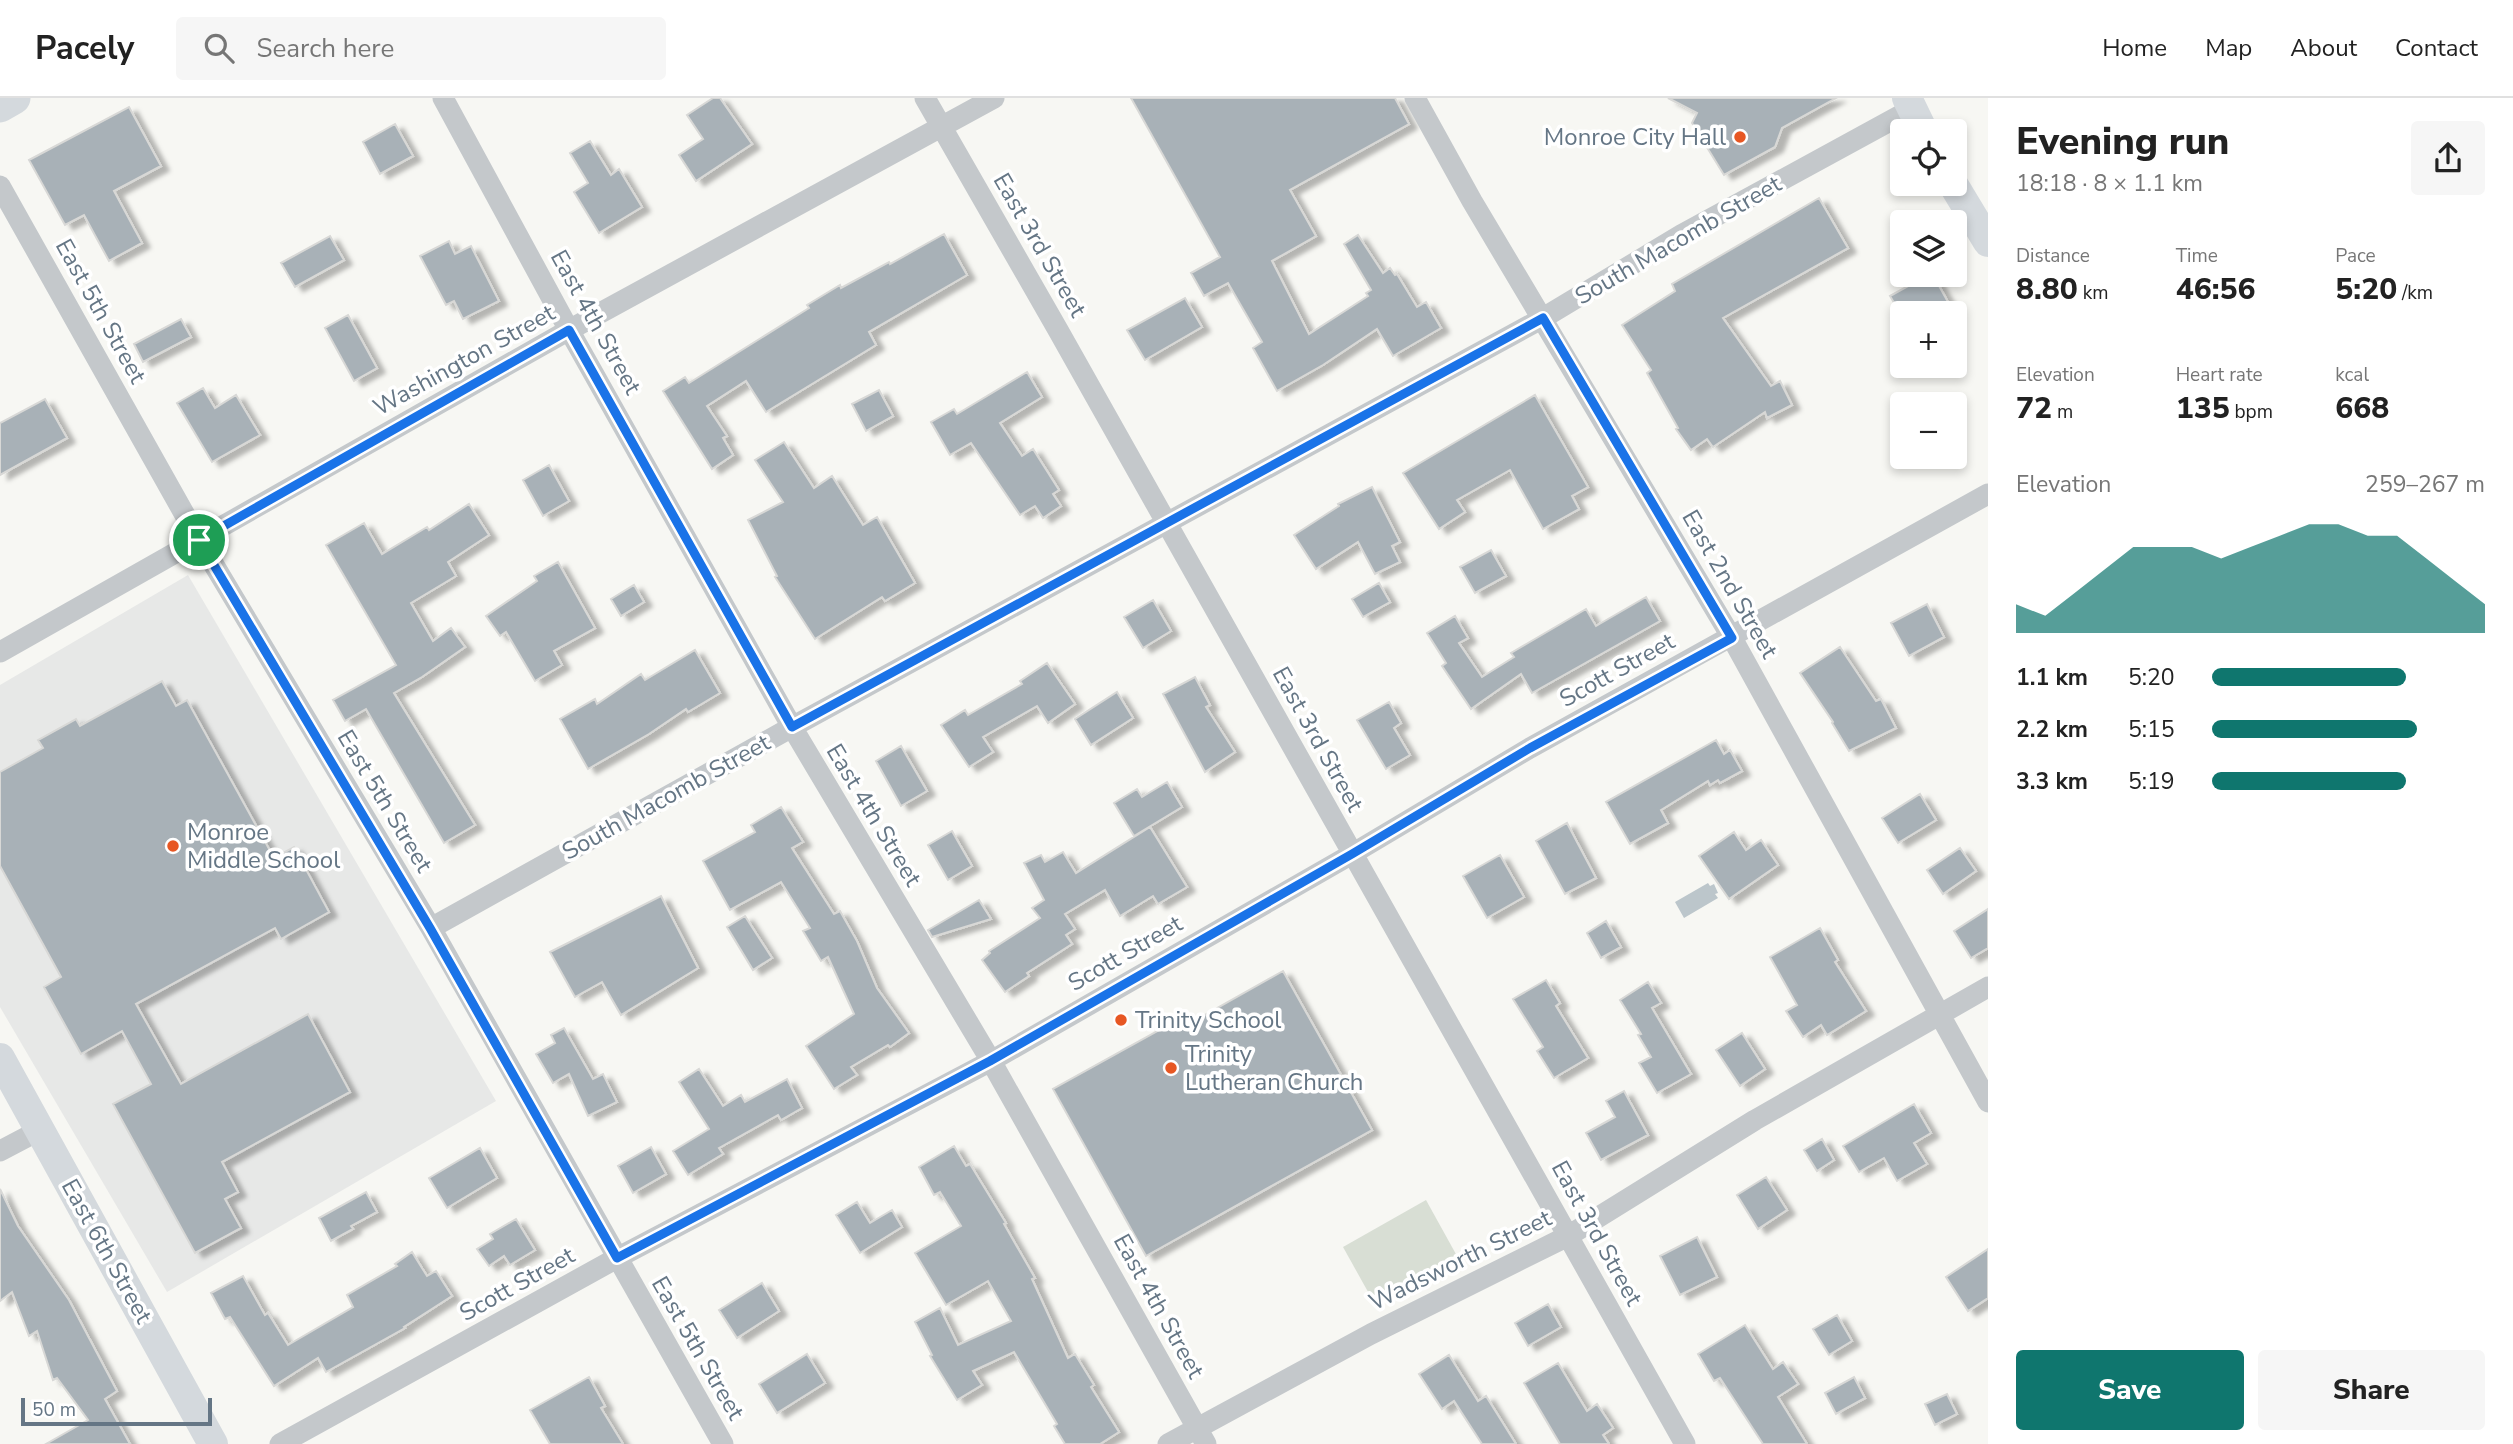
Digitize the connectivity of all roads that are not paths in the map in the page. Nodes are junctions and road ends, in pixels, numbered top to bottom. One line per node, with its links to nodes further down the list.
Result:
1 (14, 98): 6 (main road)
2 (443, 98): 13 (street, East 4th Street)
3 (925, 98): 8 (street, East 3rd Street)
4 (994, 98): 8 (street, Washington Street)
5 (1415, 98): 12 (street, East 2nd Street)
6 (0, 106)
7 (1918, 109): 12 (street, South Macomb Street)
8 (941, 126): 13 (street, Washington Street); 15 (street, East 3rd Street)
9 (0, 186): 16 (street, East 5th Street)
10 (1960, 196): 11 (street)
11 (1988, 242)
12 (1543, 318): 15 (street, South Macomb Street); 17 (street, East 2nd Street)
13 (569, 330): 16 (street, Washington Street); 19 (street, East 4th Street)
14 (1988, 494): 17 (street, Scott Street)
15 (1168, 524): 19 (street, South Macomb Street); 20 (street, East 3rd Street)
16 (199, 540): 18 (street, Washington Street); 21 (street, East 5th Street)
17 (1732, 638): 20 (street, Scott Street); 23 (street, East 2nd Street)
18 (0, 652)
19 (792, 727): 21 (street, South Macomb Street); 25 (street, East 4th Street)
20 (1352, 854): 25 (street, Scott Street); 29 (street, East 3rd Street)
21 (430, 928): 30 (street, East 5th Street)
22 (1988, 987): 23 (street, Wadsworth Street)
23 (1939, 1015): 26 (street, East 2nd Street); 29 (street, Wadsworth Street)
24 (0, 1058): 27 (street, East 6th Street)
25 (990, 1061): 30 (street, Scott Street); 31 (street, East 4th Street)
26 (1988, 1102)
27 (40, 1130): 28 (street); 32 (street, East 6th Street)
28 (0, 1151)
29 (1569, 1236): 31 (street, Wadsworth Street); 36 (street, East 3rd Street)
30 (617, 1258): 33 (street, Scott Street); 34 (street, East 5th Street)
31 (1202, 1436): 35 (street, Wadsworth Street)
32 (214, 1444)
33 (280, 1444)
34 (723, 1444)
35 (1168, 1444)
36 (1685, 1444)

